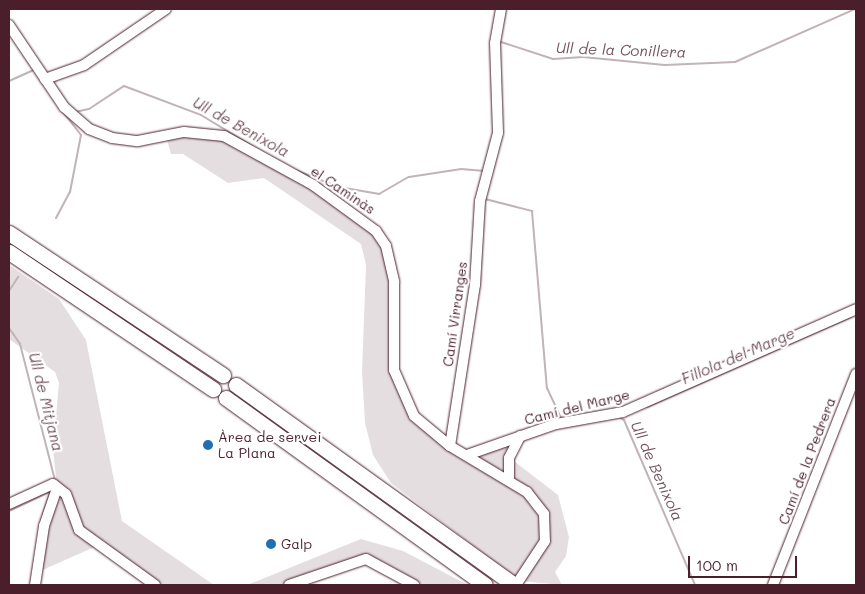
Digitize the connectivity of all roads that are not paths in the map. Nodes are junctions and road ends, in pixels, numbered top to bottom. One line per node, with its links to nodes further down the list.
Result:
1 (166, 9): 4 (street)
2 (501, 9): 14 (street, Camí Virranges)
3 (9, 25): 4 (street, el Caminàs)
4 (45, 79): 14 (street, el Caminàs)
5 (9, 233): 9 (highway)
6 (9, 252): 11 (highway)
7 (856, 309): 13 (street, Camí del Marge)
8 (856, 374): 25 (street, Camí de la Pedrera)
9 (222, 375)
10 (236, 384): 24 (highway)
11 (213, 389)
12 (226, 398): 23 (highway)
13 (520, 436): 15 (street, Camí del Marge); 16 (street)
14 (450, 446): 15 (street, el Caminàs)
15 (467, 455): 16 (street, el Caminàs)
16 (509, 480): 24 (street, el Caminàs)
17 (57, 488): 18 (street); 19 (street); 20 (street)
18 (9, 504)
19 (35, 585)
20 (155, 585)
21 (289, 585): 22 (street)
22 (414, 585)
23 (485, 585)
24 (515, 585)
25 (773, 585)

